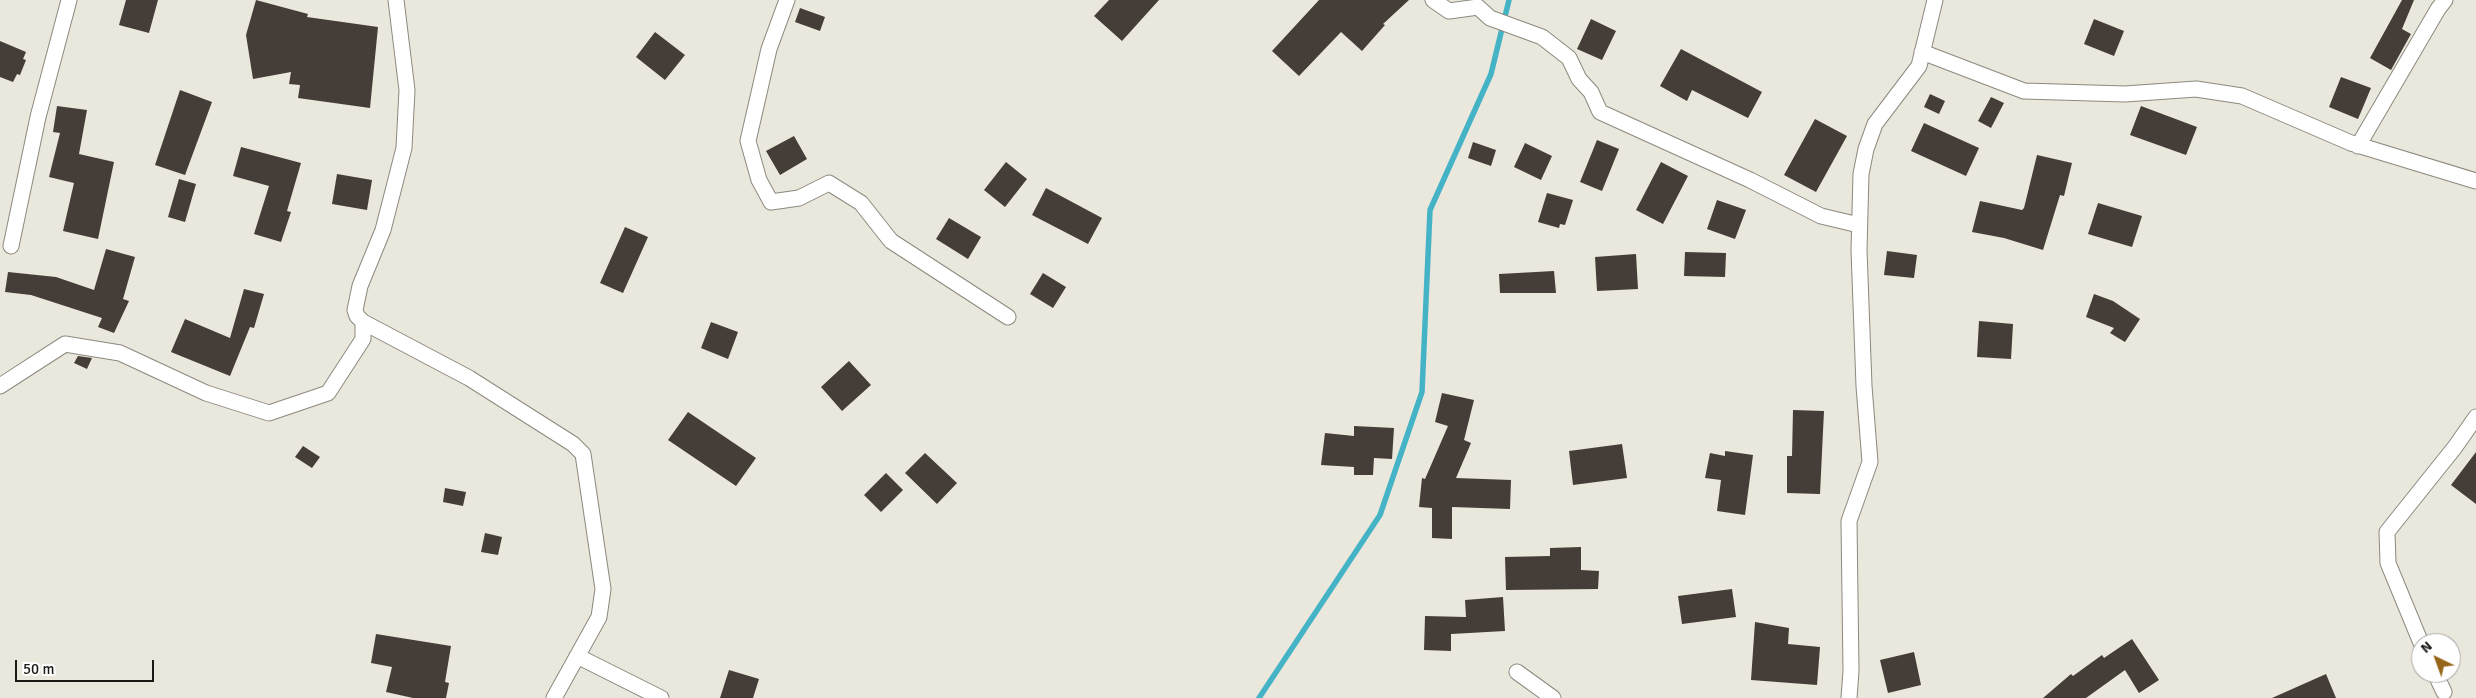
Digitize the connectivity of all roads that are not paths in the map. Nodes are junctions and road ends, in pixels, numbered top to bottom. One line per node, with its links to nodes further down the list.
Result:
1 (69, 0): 11 (street)
2 (396, 0): 13 (street)
3 (787, 0): 12 (street)
4 (1433, 0): 10 (street)
5 (1935, 0): 7 (street)
6 (2445, 0): 8 (street)
7 (1922, 52): 8 (street); 10 (street)
8 (2358, 146): 9 (street)
9 (2476, 181)
10 (1859, 225): 24 (street)
11 (10, 246)
12 (1008, 317)
13 (364, 322): 14 (street); 17 (street)
14 (0, 386)
15 (2476, 417): 16 (street)
16 (2417, 633)
17 (577, 656): 21 (street); 22 (street)
18 (1517, 672): 23 (street)
19 (2440, 683): 20 (street)
20 (2444, 692)
21 (554, 698)
22 (661, 698)
23 (1553, 698)
24 (1849, 698)

